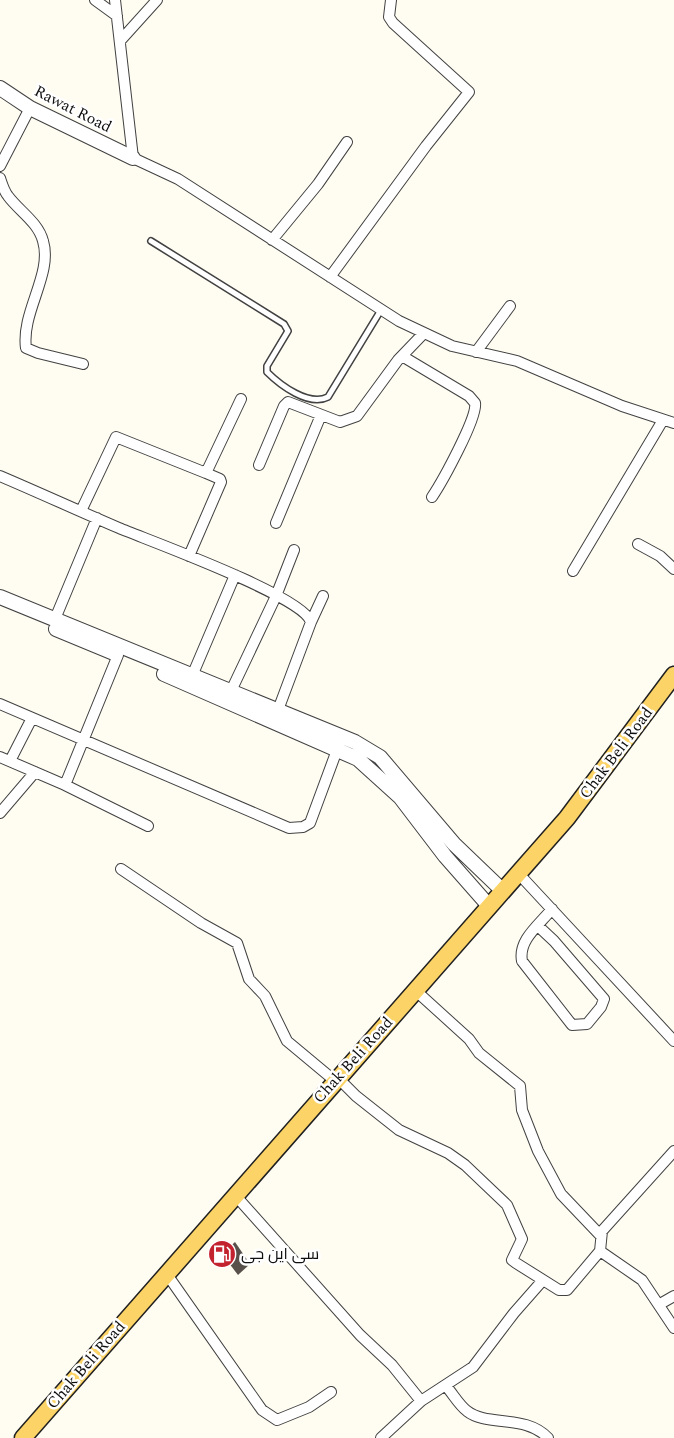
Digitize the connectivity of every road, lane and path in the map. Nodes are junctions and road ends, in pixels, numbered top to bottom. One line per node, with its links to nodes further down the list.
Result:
1 (95, 0): 5 (street)
2 (115, 0): 5 (street)
3 (157, 0): 6 (street)
4 (391, 0): 15 (street)
5 (117, 16): 6 (street)
6 (120, 41): 10 (street)
7 (0, 88): 8 (street, Rawat Road)
8 (30, 108): 10 (street, Rawat Road); 11 (street)
9 (347, 142): 13 (street)
10 (133, 158): 13 (street)
11 (0, 166)
12 (0, 178): 21 (street)
13 (272, 240): 15 (street)
14 (151, 241): 17 (lane)
15 (330, 277): 17 (street)
16 (510, 306): 19 (street)
17 (381, 310): 18 (street)
18 (423, 334): 19 (street); 20 (street)
19 (476, 352): 24 (street)
20 (402, 356): 23 (street); 29 (street)
21 (83, 364)
22 (241, 399): 27 (street)
23 (321, 415): 26 (street); 32 (street)
24 (663, 420): 25 (street); 37 (street)
25 (674, 423)
26 (259, 465)
27 (206, 473): 30 (street); 35 (street)
28 (0, 476): 30 (street)
29 (432, 497)
30 (81, 511): 31 (street)
31 (97, 518): 35 (street); 43 (street)
32 (276, 523)
33 (638, 544): 36 (street)
34 (294, 550): 39 (street)
35 (189, 556): 38 (street)
36 (674, 569)
37 (573, 571)
38 (235, 575): 39 (street); 48 (street)
39 (276, 596): 44 (street); 49 (street)
40 (324, 596): 44 (street)
41 (0, 597): 43 (street)
42 (0, 607): 45 (street)
43 (55, 619): 45 (street)
44 (312, 622): 51 (street)
45 (84, 635): 46 (street); 48 (street)
46 (118, 655): 53 (street); 54 (street)
47 (674, 675): 62 (main road, Chak Beli Road)
48 (192, 676): 49 (street)
49 (231, 691): 51 (street)
50 (0, 704): 52 (street)
51 (278, 710): 63 (street)
52 (32, 718): 53 (street); 56 (street)
53 (84, 740): 54 (street); 58 (street)
54 (337, 750): 64 (street)
55 (0, 757): 56 (street)
56 (10, 761): 57 (street)
57 (35, 772): 58 (street); 59 (street)
58 (65, 785): 60 (street)
59 (0, 813)
60 (148, 826)
61 (121, 870): 69 (street)
62 (518, 873): 63 (main road, Chak Beli Road); 65 (street)
63 (503, 891): 64 (main road, Chak Beli Road)
64 (489, 906): 67 (main road, Chak Beli Road)
65 (552, 910): 66 (street); 68 (street)
66 (538, 926): 66 (street)
67 (415, 990): 69 (main road, Chak Beli Road); 72 (street)
68 (674, 1041)
69 (336, 1079): 71 (main road, Chak Beli Road); 75 (street)
70 (674, 1151): 72 (street)
71 (235, 1195): 74 (main road, Chak Beli Road); 81 (street)
72 (601, 1236): 73 (street)
73 (600, 1251): 75 (street); 77 (street)
74 (166, 1273): 80 (street); 82 (main road, Chak Beli Road)
75 (543, 1280): 79 (street)
76 (674, 1296): 77 (street)
77 (660, 1304): 78 (street)
78 (674, 1328)
79 (446, 1386): 81 (street); 84 (street)
80 (331, 1392)
81 (421, 1401): 83 (street)
82 (23, 1438)
83 (381, 1438)
84 (548, 1438)

